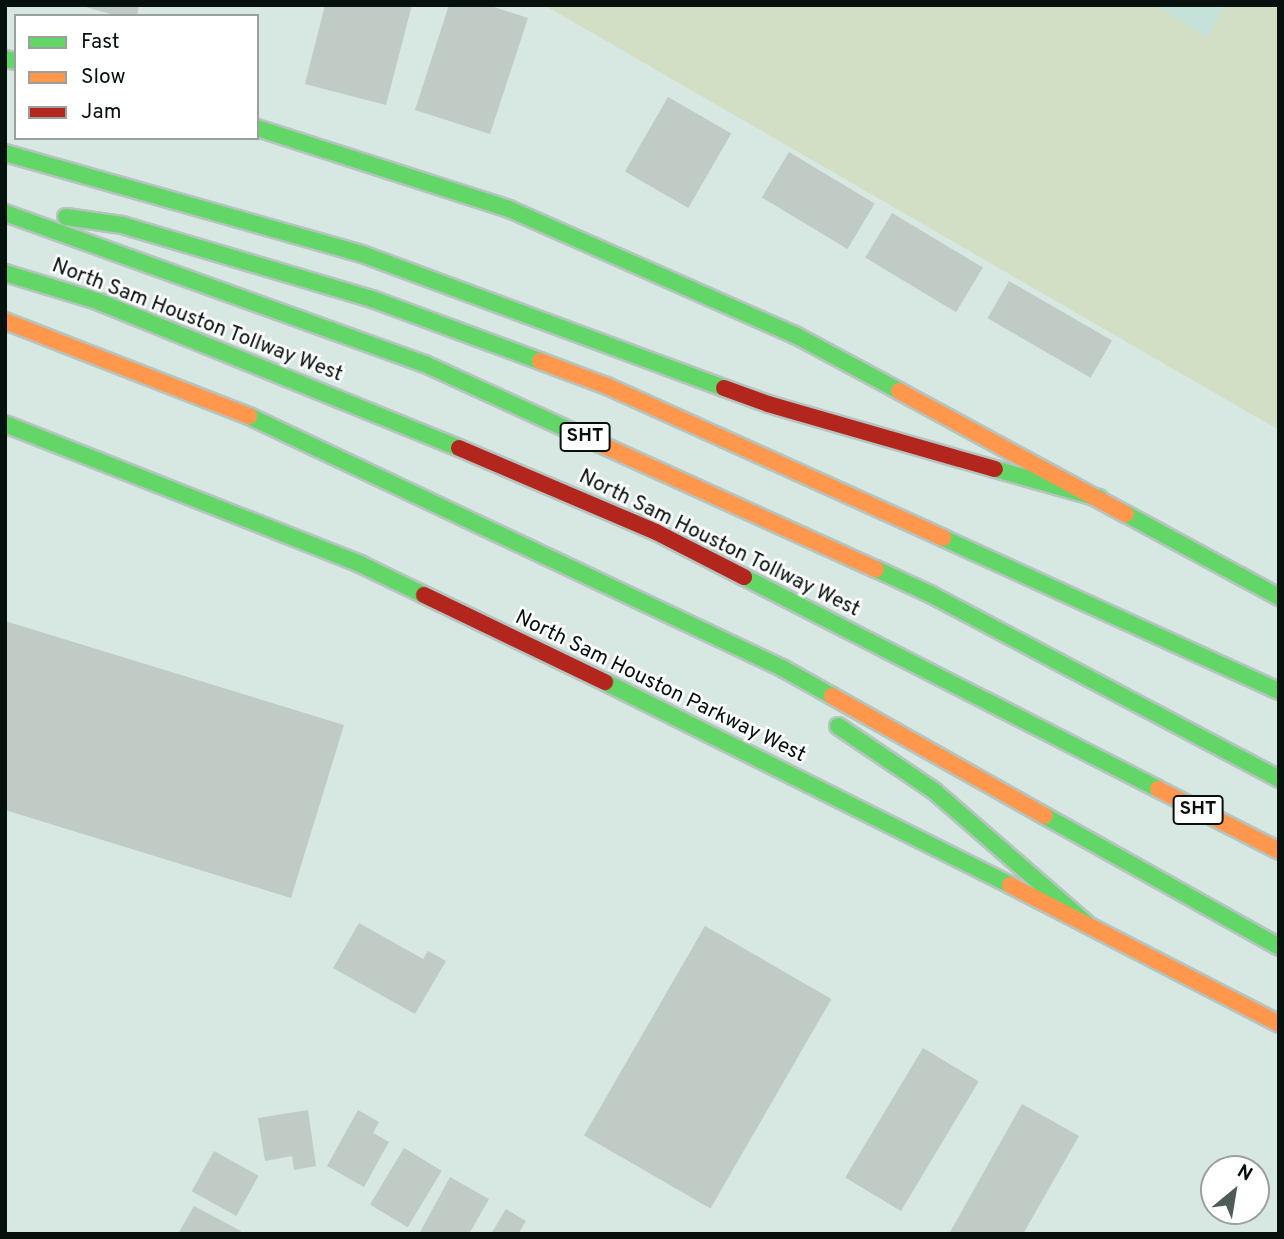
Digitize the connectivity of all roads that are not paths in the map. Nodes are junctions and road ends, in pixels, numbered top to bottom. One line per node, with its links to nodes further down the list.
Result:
1 (259, 129): 8 (main road)
2 (5, 153): 8 (main road)
3 (5, 210): 11 (main road); 13 (main road, North Sam Houston Tollway West / SHT)
4 (5, 273): 14 (main road, North Sam Houston Tollway West / SHT)
5 (5, 321): 6 (main road)
6 (68, 346): 10 (main road); 16 (main road)
7 (5, 424): 15 (main road, North Sam Houston Parkway West)
8 (1099, 499): 9 (main road)
9 (1279, 597)
10 (775, 683)
11 (1279, 691)
12 (820, 713): 15 (main road)
13 (1279, 779)
14 (1279, 851)
15 (1086, 923): 17 (main road, North Sam Houston Parkway West)
16 (1279, 947)
17 (1279, 1024)

